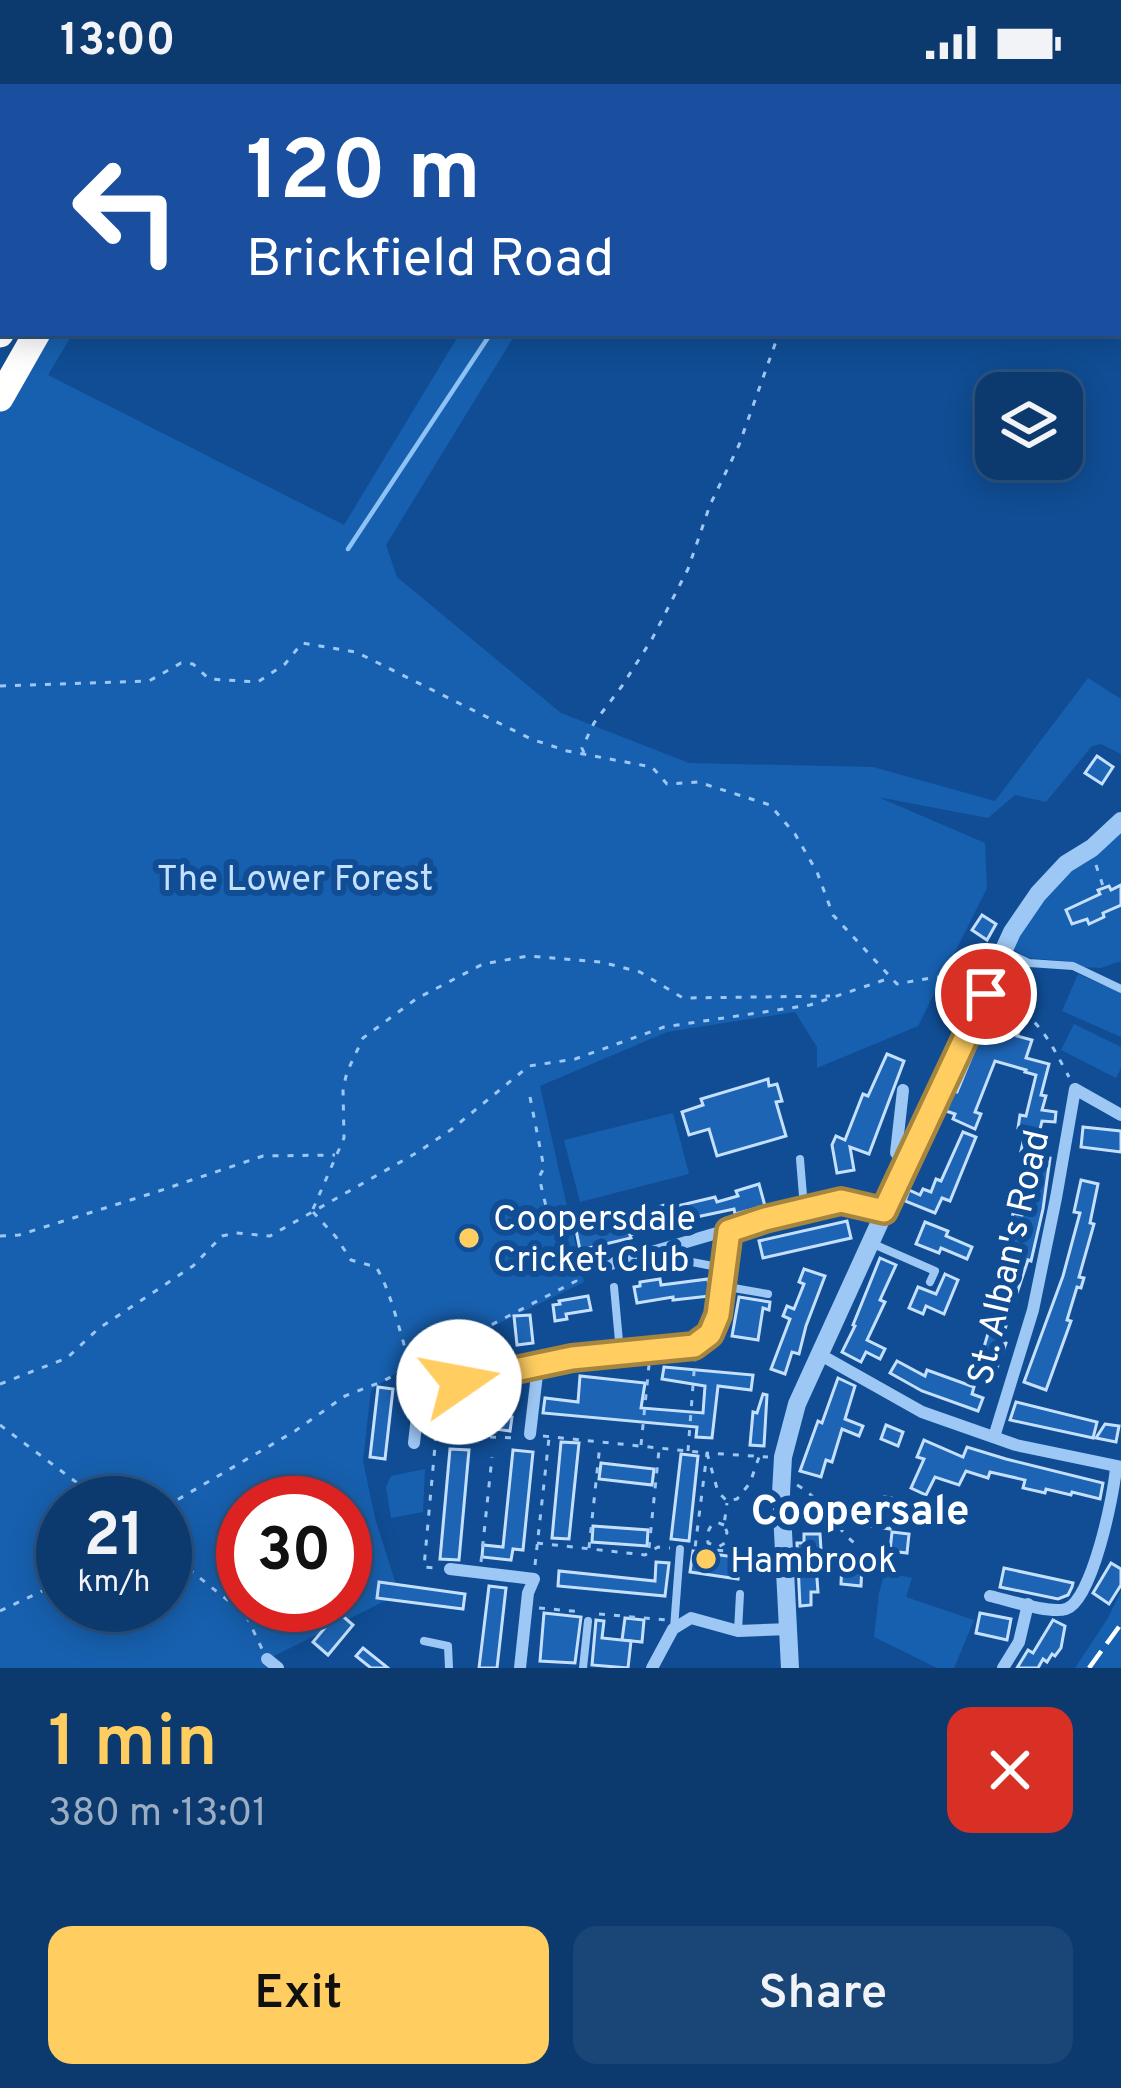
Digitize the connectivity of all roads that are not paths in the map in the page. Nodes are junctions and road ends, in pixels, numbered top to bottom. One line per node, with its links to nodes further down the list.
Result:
1 (35, 336): 2 (highway)
2 (0, 398)
3 (1121, 821): 4 (street)
4 (1008, 942): 5 (lane); 9 (street)
5 (1121, 989)
6 (903, 1090): 9 (street)
7 (1121, 1115): 25 (street, St. Alban's Road)
8 (800, 1159): 10 (lane)
9 (907, 1162): 11 (street)
10 (804, 1208): 11 (street); 12 (street)
11 (884, 1211): 13 (street)
12 (729, 1231): 14 (street); 16 (street)
13 (869, 1242): 17 (lane); 22 (street)
14 (604, 1266)
15 (670, 1267): 16 (lane)
16 (725, 1269): 18 (street)
17 (930, 1282)
18 (722, 1286): 20 (lane); 21 (street)
19 (614, 1287): 21 (lane)
20 (768, 1294)
21 (620, 1352): 23 (street)
22 (819, 1354): 25 (street); 35 (street)
23 (538, 1366): 24 (street); 26 (street)
24 (530, 1434)
25 (994, 1437): 27 (street)
26 (415, 1438)
27 (1118, 1467): 32 (street)
28 (680, 1549): 34 (lane)
29 (451, 1569): 39 (street)
30 (740, 1594): 36 (lane)
31 (990, 1596): 32 (street)
32 (1028, 1604): 43 (street)
33 (588, 1621): 40 (lane)
34 (674, 1625): 36 (street); 41 (street)
35 (790, 1629): 36 (street); 42 (street)
36 (738, 1630)
37 (424, 1641): 38 (lane)
38 (449, 1668)
39 (520, 1668)
40 (583, 1668)
41 (652, 1668)
42 (790, 1668)
43 (1003, 1668)

